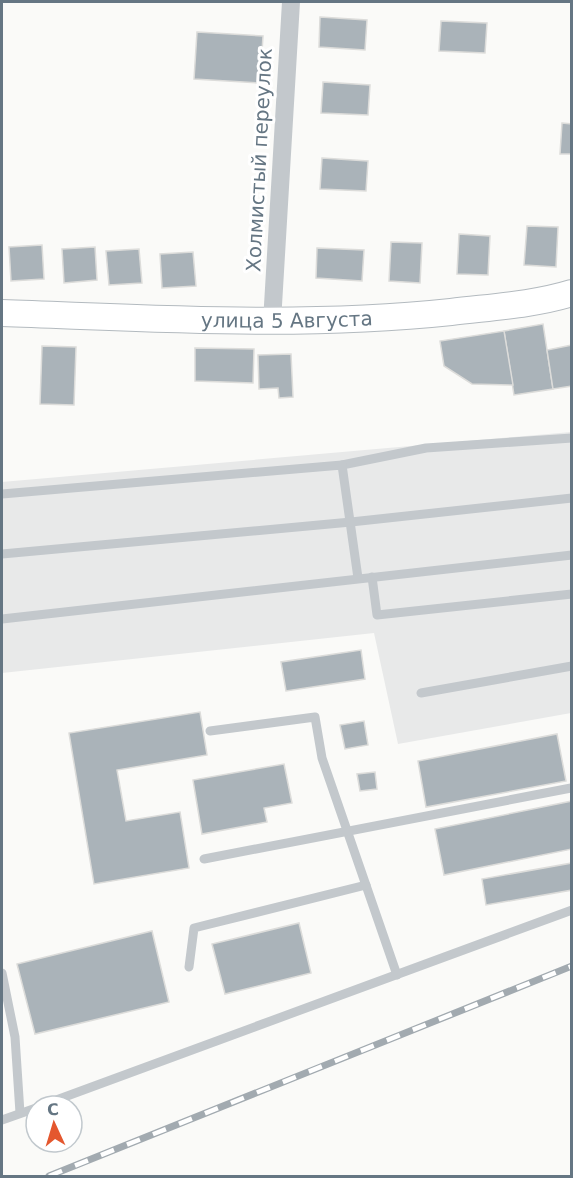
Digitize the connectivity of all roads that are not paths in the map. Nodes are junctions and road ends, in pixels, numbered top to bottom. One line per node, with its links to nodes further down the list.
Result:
1 (291, 2): 4 (street, Холмистый переулок)
2 (572, 293): 4 (main road, улица 5 Августа)
3 (2, 313): 4 (main road, улица 5 Августа)
4 (272, 322)
5 (572, 438): 6 (lane)
6 (342, 465): 7 (lane); 9 (lane)
7 (2, 494)
8 (572, 498): 9 (lane)
9 (351, 522): 10 (lane); 13 (lane)
10 (2, 554)
11 (572, 555): 12 (lane)
12 (372, 577): 13 (lane); 14 (lane)
13 (358, 578): 15 (lane)
14 (572, 594)
15 (2, 619)
16 (572, 666): 17 (lane)
17 (422, 693)
18 (210, 731): 20 (lane)
19 (571, 788): 20 (lane)
20 (348, 832): 21 (lane); 22 (lane)
21 (204, 859)
22 (366, 885): 24 (lane); 26 (lane)
23 (572, 910): 26 (lane)
24 (189, 967)
25 (2, 973): 29 (lane)
26 (397, 975): 27 (lane)
27 (73, 1094)
28 (24, 1112): 29 (lane)
29 (20, 1113): 30 (lane)
30 (2, 1120)

